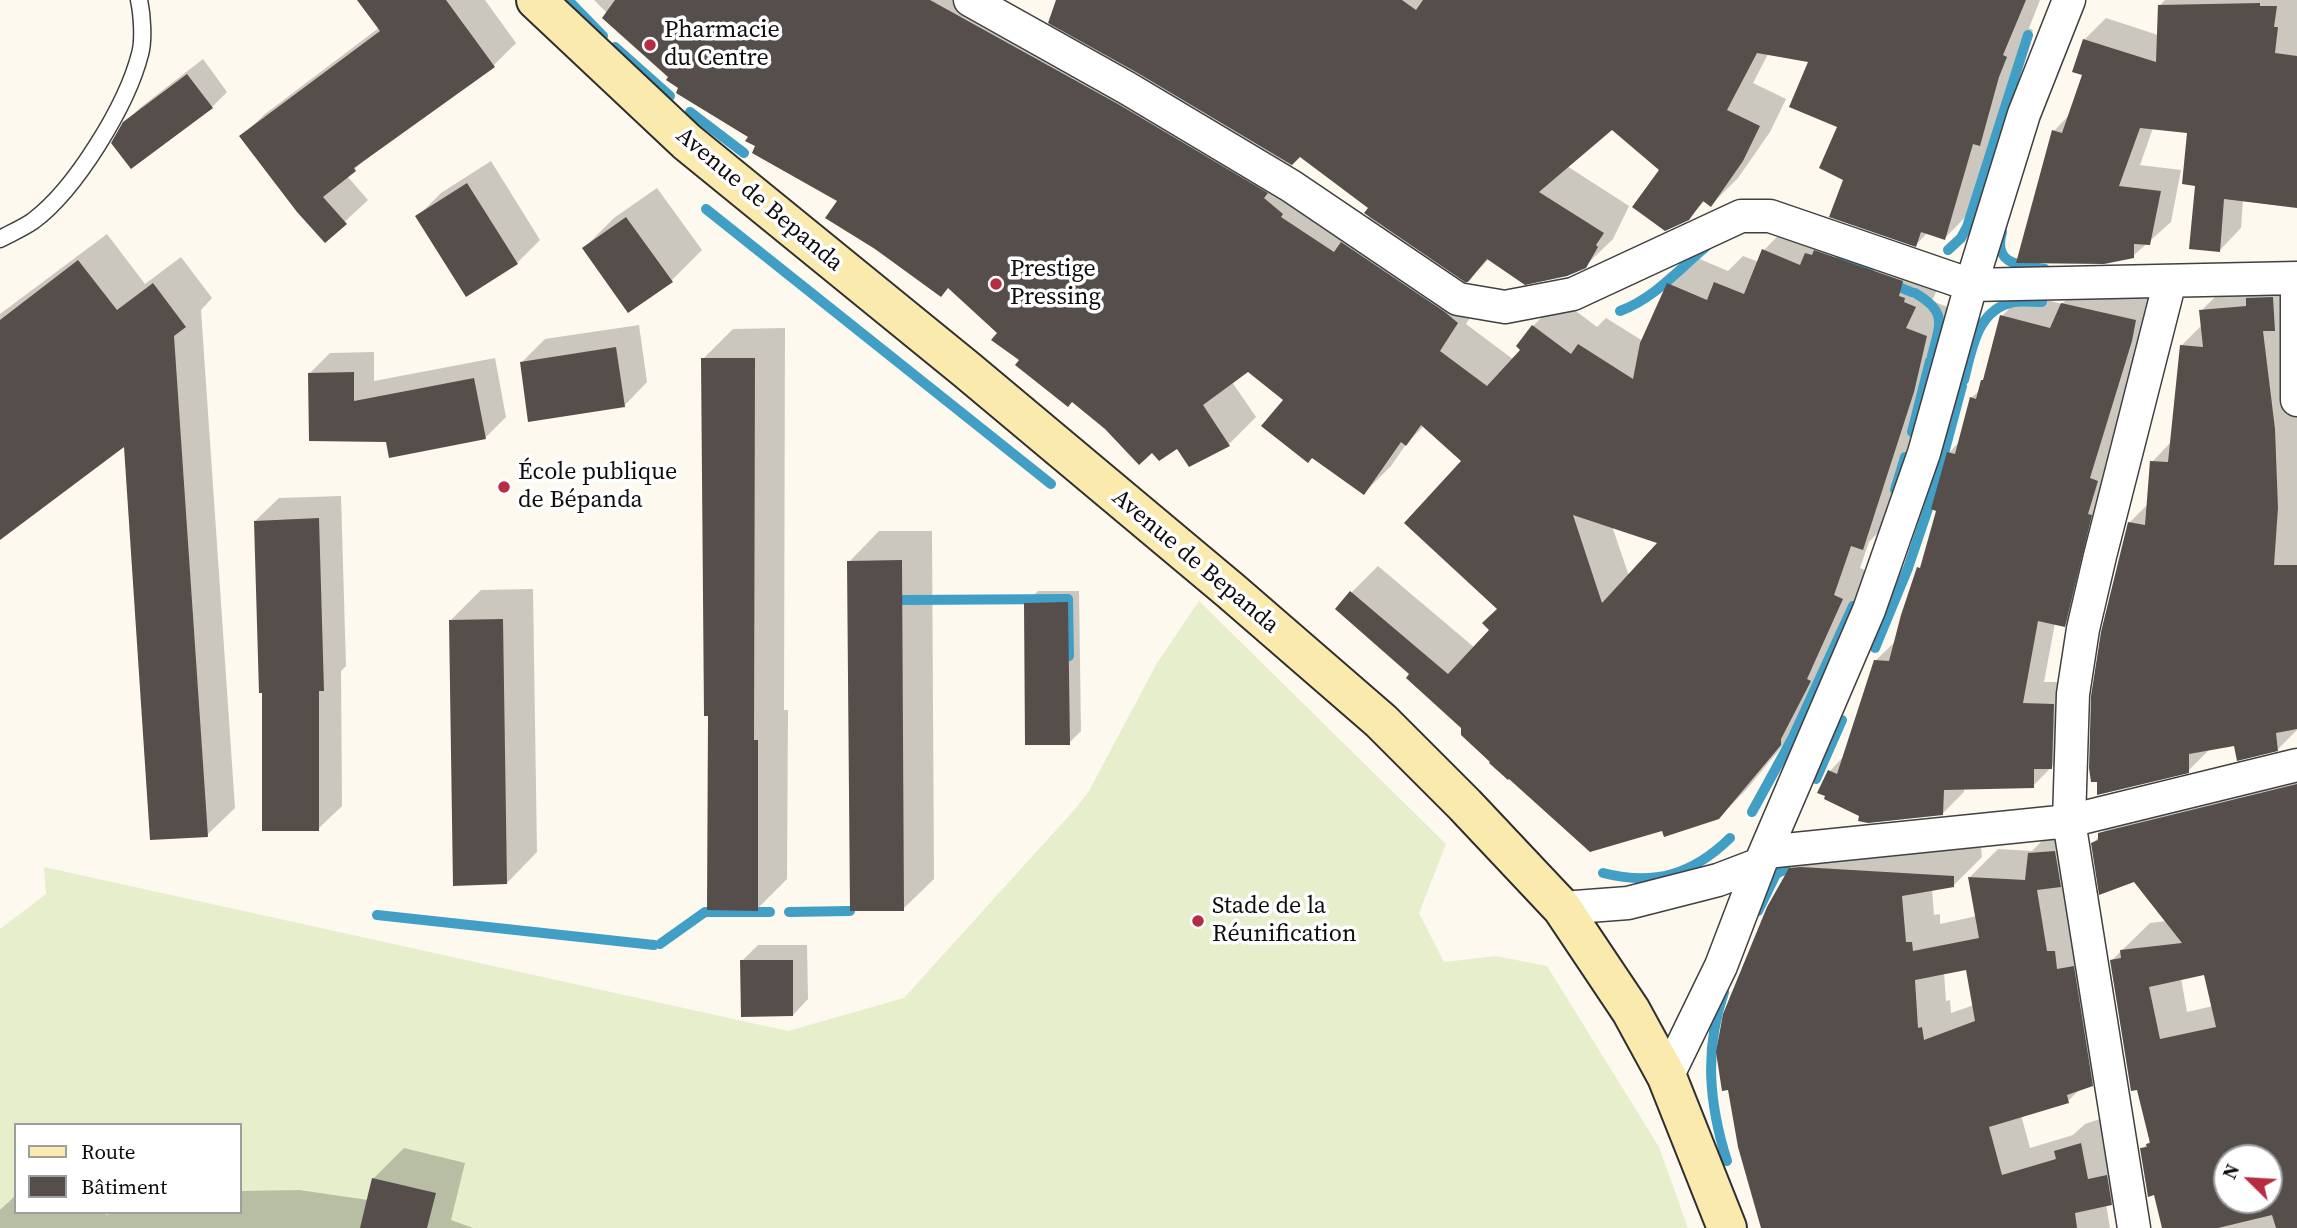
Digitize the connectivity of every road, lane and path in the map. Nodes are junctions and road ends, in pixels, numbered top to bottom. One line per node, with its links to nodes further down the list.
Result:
1 (139, 0): 5 (lane)
2 (536, 0): 13 (main road, Avenue de Bepanda)
3 (970, 0): 8 (street)
4 (2069, 0): 8 (street)
5 (0, 239)
6 (2297, 278): 7 (street); 9 (street)
7 (2170, 281): 8 (street); 11 (street)
8 (1971, 285): 12 (street)
9 (2297, 400)
10 (2297, 765): 11 (street)
11 (2069, 821): 12 (street); 16 (street)
12 (1763, 858): 13 (street); 14 (street)
13 (1562, 908): 14 (main road, Avenue de Bepanda)
14 (1667, 1077): 15 (main road, Avenue de Bepanda)
15 (1727, 1228)
16 (2134, 1228)

